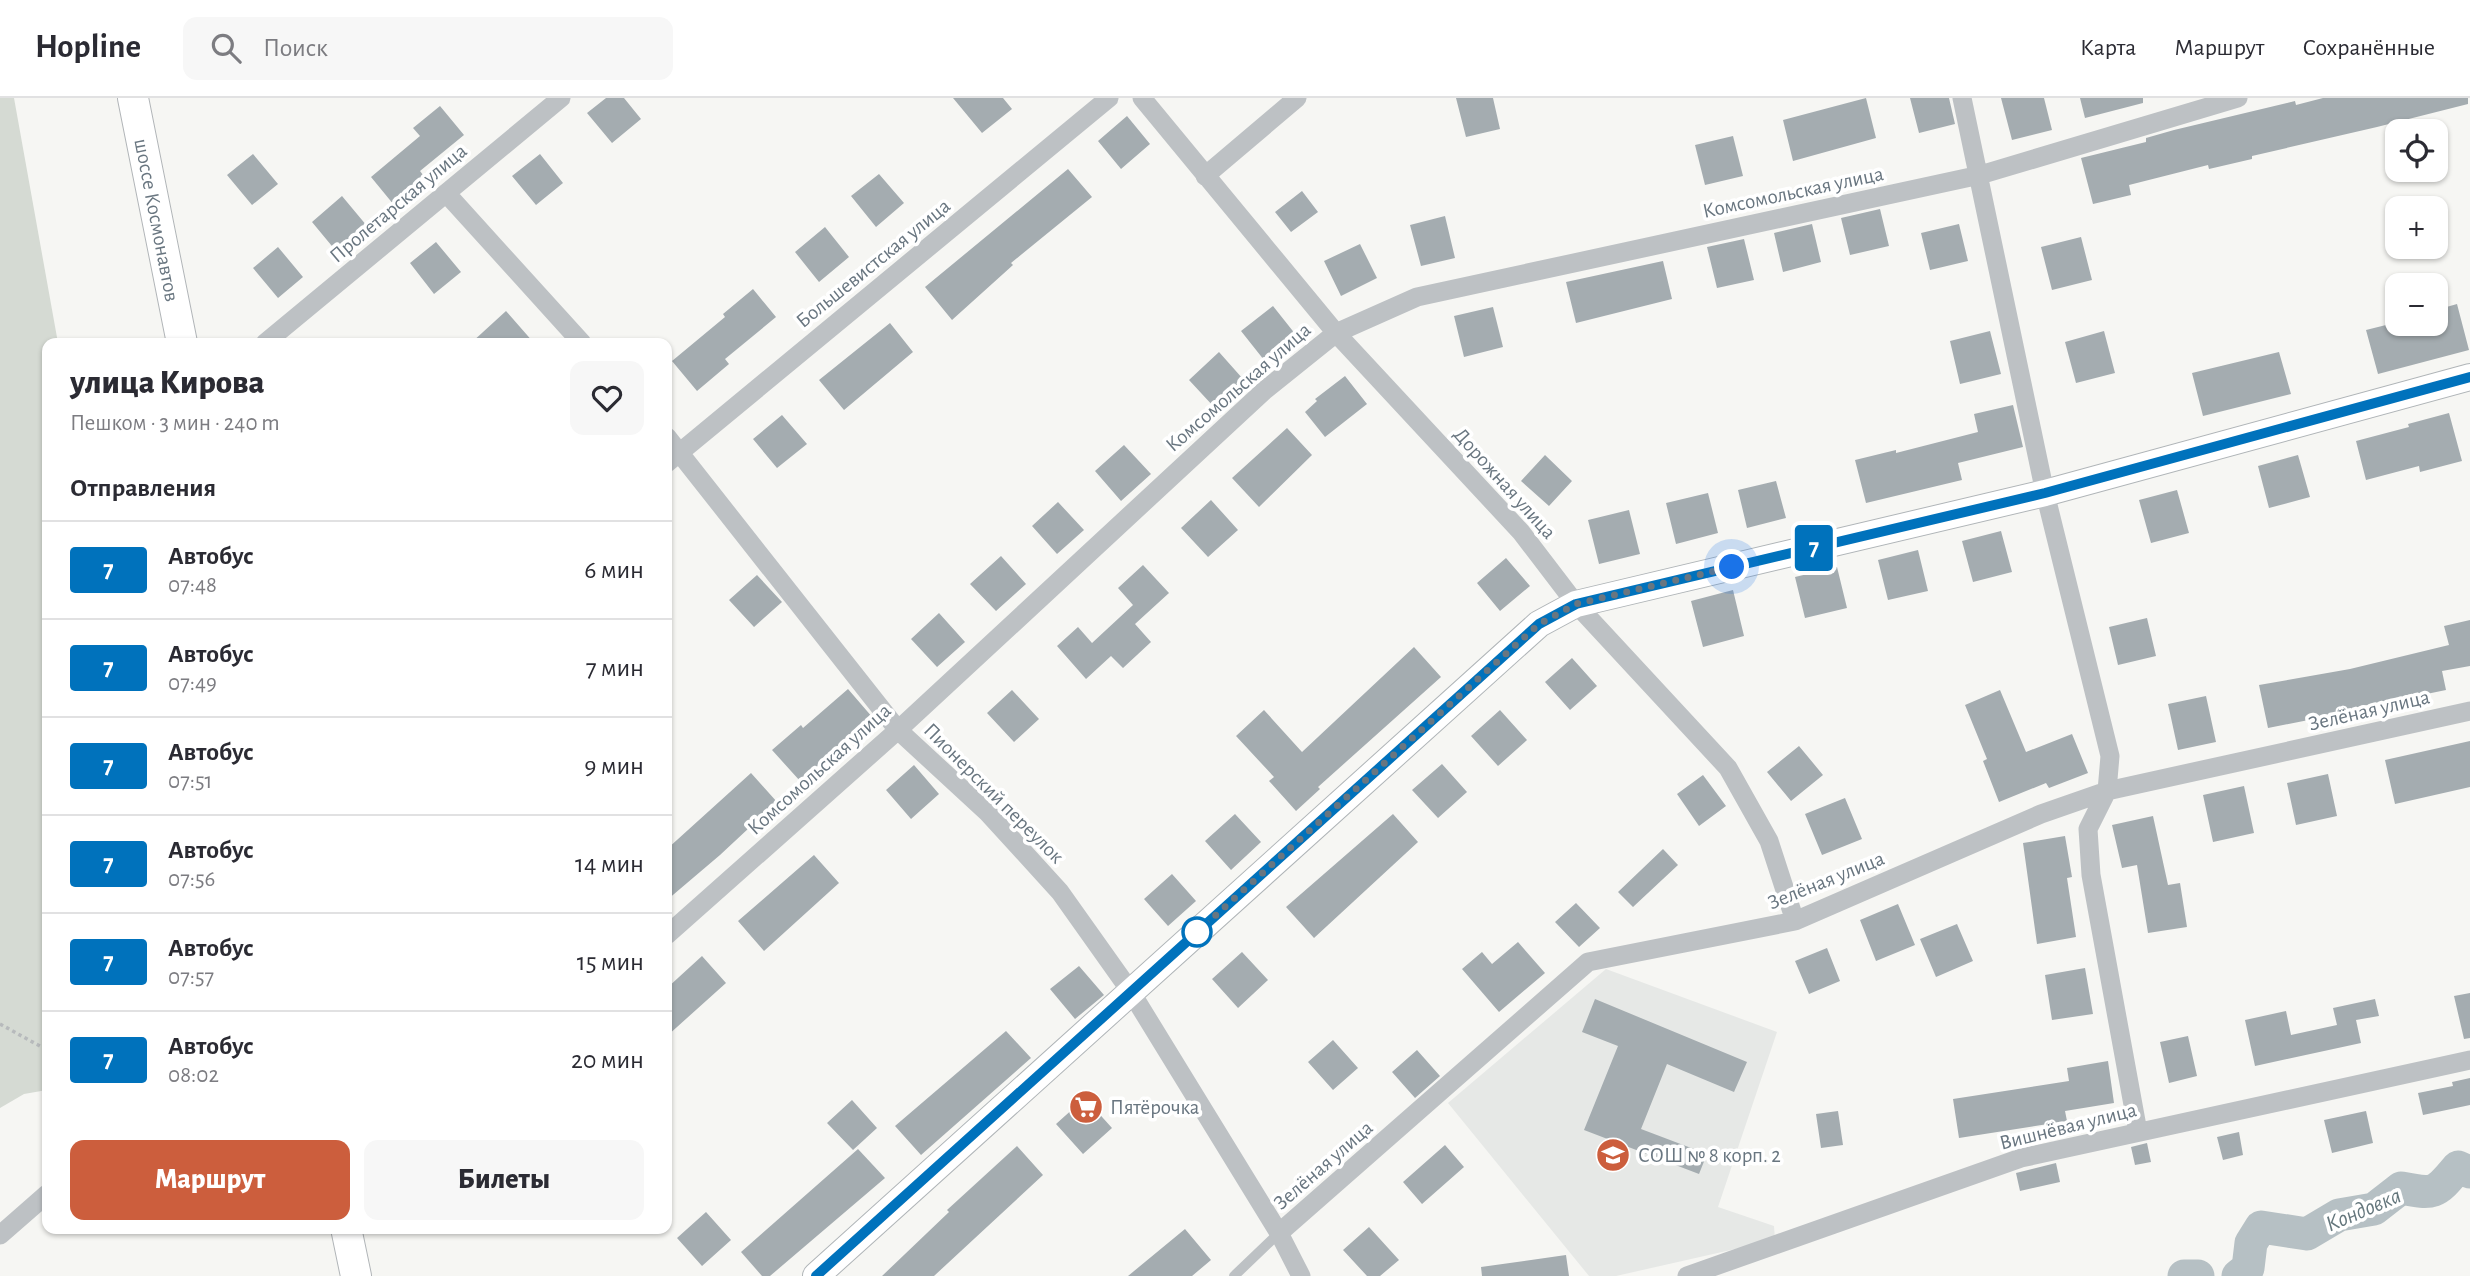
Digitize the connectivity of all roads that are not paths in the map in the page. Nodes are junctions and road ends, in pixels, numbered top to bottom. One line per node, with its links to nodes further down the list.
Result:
1 (133, 98): 12 (main road, шоссе Космонавтов)
2 (561, 98): 10 (street, Пролетарская улица)
3 (1109, 98): 16 (street, Большевистская улица)
4 (1142, 98): 9 (street, Дорожная улица)
5 (1297, 98): 9 (street)
6 (1962, 98): 8 (street)
7 (2238, 98): 8 (street, Комсомольская улица)
8 (1980, 175): 11 (street, Комсомольская улица); 18 (street)
9 (1205, 176): 11 (street, Дорожная улица)
10 (446, 193): 13 (street, Пролетарская улица); 14 (street)
11 (1336, 333): 19 (street, Дорожная улица); 21 (street, Комсомольская улица)
12 (181, 338)
13 (271, 338)
14 (577, 338)
15 (2470, 377): 18 (street)
16 (672, 449)
17 (672, 451): 21 (street, Пионерский переулок)
18 (2045, 493): 19 (street); 22 (street)
19 (1576, 604): 23 (street, Дорожная улица); 25 (street)
20 (2470, 711): 22 (street, Зелёная улица)
21 (898, 730): 24 (street, Комсомольская улица); 25 (street, Пионерский переулок)
22 (2107, 791): 23 (street, Зелёная улица); 27 (street)
23 (1795, 920): 29 (street, Зелёная улица)
24 (672, 931)
25 (1131, 992): 29 (street, Пионерский переулок); 33 (street)
26 (2470, 1060): 27 (street, Вишнёвая улица)
27 (2138, 1132): 36 (street, Вишнёвая улица)
28 (42, 1198): 31 (street)
29 (1279, 1233): 34 (lane); 35 (street, Пионерский переулок)
30 (347, 1234): 32 (main road)
31 (0, 1235)
32 (356, 1276)
33 (816, 1276)
34 (1234, 1276)
35 (1301, 1276)
36 (1688, 1276)

